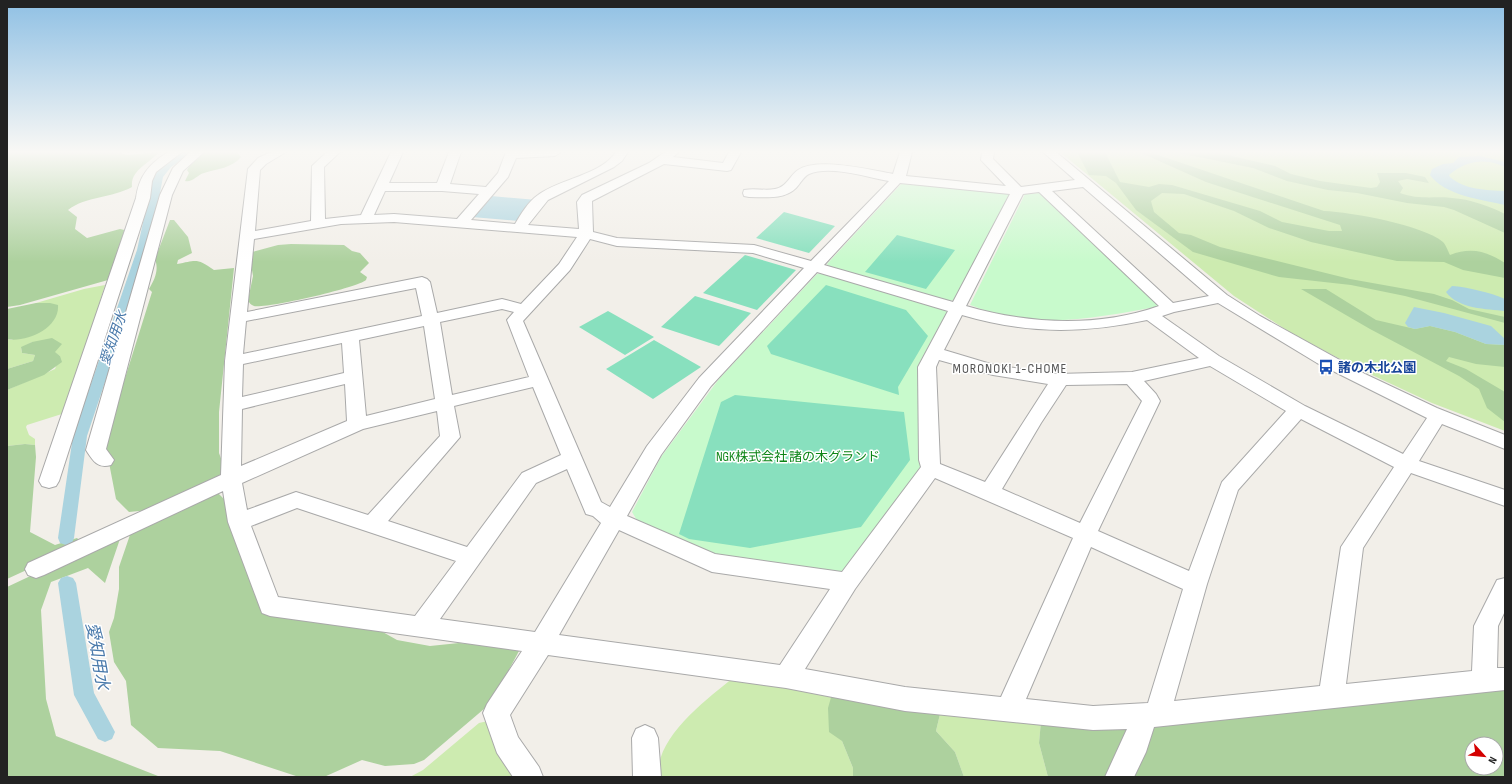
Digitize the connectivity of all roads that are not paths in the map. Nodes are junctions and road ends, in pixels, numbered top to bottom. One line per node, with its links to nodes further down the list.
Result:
1 (1042, 188): 32 (street)
2 (144, 189): 20 (street)
3 (168, 189): 19 (street)
4 (252, 189): 26 (street)
5 (318, 189): 22 (street)
6 (379, 189): 21 (street)
7 (460, 189): 17 (street)
8 (490, 189): 17 (street)
9 (561, 189): 24 (street)
10 (605, 189): 25 (street)
11 (786, 189): 18 (street)
12 (888, 189): 27 (street)
13 (1004, 189): 16 (street)
14 (1035, 189): 16 (street)
15 (1091, 189): 30 (street)
16 (1018, 190): 31 (street)
17 (488, 191): 23 (street)
18 (749, 193)
19 (165, 195): 20 (street); 28 (street)
20 (144, 198): 29 (street)
21 (366, 218): 22 (street); 23 (street)
22 (318, 224): 26 (street)
23 (460, 224): 24 (street)
24 (518, 229): 25 (street)
25 (586, 234): 27 (street); 33 (street)
26 (248, 236): 35 (street)
27 (814, 267): 31 (street); 59 (street)
28 (141, 276): 29 (street); 52 (street)
29 (117, 280): 56 (street)
30 (1221, 298): 32 (street); 48 (street)
31 (957, 308): 34 (street); 38 (street)
32 (1170, 308): 34 (street)
33 (524, 310): 36 (street); 43 (street)
34 (1150, 315): 39 (street)
35 (239, 318): 36 (street); 40 (street)
36 (431, 319): 37 (street); 45 (street)
37 (350, 337): 40 (street); 41 (street)
38 (934, 353): 44 (street); 54 (street)
39 (1213, 360): 42 (street); 47 (street)
40 (234, 361): 46 (street)
41 (353, 376): 46 (street); 49 (street)
42 (1132, 378): 44 (street); 62 (street)
43 (538, 380): 45 (street); 51 (street)
44 (1057, 380): 57 (street)
45 (444, 403): 49 (street); 61 (street)
46 (232, 405): 55 (street)
47 (1298, 410): 53 (street); 66 (street)
48 (1439, 416): 50 (street); 53 (street)
49 (357, 424): 55 (street)
50 (1505, 442)
51 (573, 458): 59 (street); 63 (street)
52 (104, 460)
53 (1406, 464): 58 (street); 72 (street)
54 (932, 468): 57 (street); 65 (street)
55 (231, 479): 60 (street); 64 (street)
56 (49, 481)
57 (990, 491): 62 (street)
58 (1505, 498)
59 (612, 520): 65 (street); 69 (street)
60 (239, 522): 61 (street); 68 (street)
61 (373, 524): 63 (street)
62 (1085, 535): 66 (street); 73 (street)
63 (472, 557): 68 (street)
64 (36, 569)
65 (847, 582): 70 (street)
66 (1196, 584): 74 (street)
67 (1505, 588): 71 (street)
68 (421, 627): 69 (street)
69 (541, 644): 70 (street); 76 (street)
70 (786, 677): 73 (street)
71 (1495, 680): 72 (street)
72 (1331, 697): 74 (street)
73 (1008, 710): 74 (street)
74 (1151, 715): 78 (street)
75 (645, 738): 77 (street)
76 (529, 777)
77 (647, 777)
78 (1119, 777)

